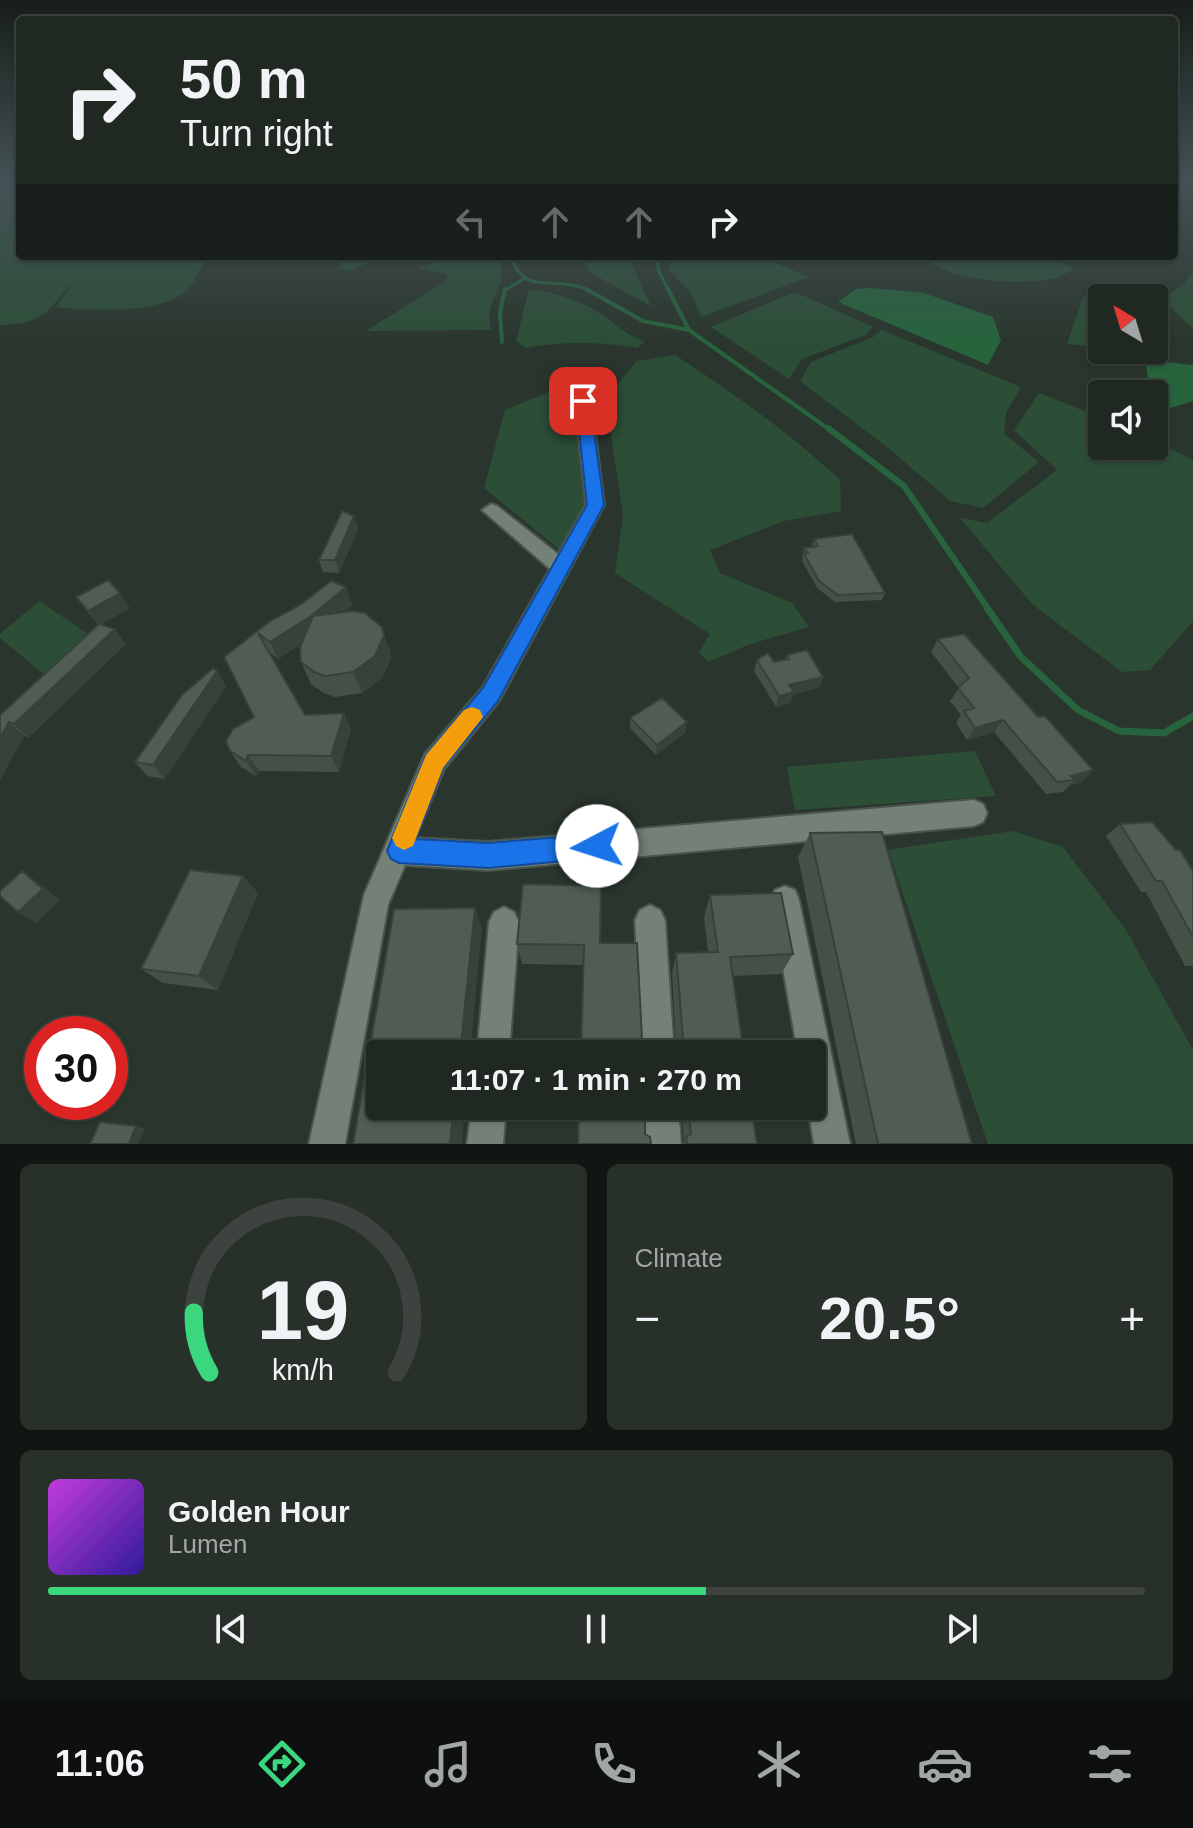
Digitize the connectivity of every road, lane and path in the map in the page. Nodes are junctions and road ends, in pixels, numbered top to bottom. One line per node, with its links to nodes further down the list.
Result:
1 (583, 401): 3 (street)
2 (491, 510): 3 (street)
3 (562, 568): 5 (street)
4 (974, 813): 5 (street)
5 (399, 851): 13 (street)
6 (785, 900): 16 (street)
7 (650, 920): 10 (street)
8 (504, 922): 9 (street)
9 (494, 1040)
10 (657, 1040)
11 (488, 1120): 14 (street)
12 (662, 1120): 15 (street)
13 (327, 1144)
14 (485, 1144)
15 (663, 1144)
16 (832, 1144)

